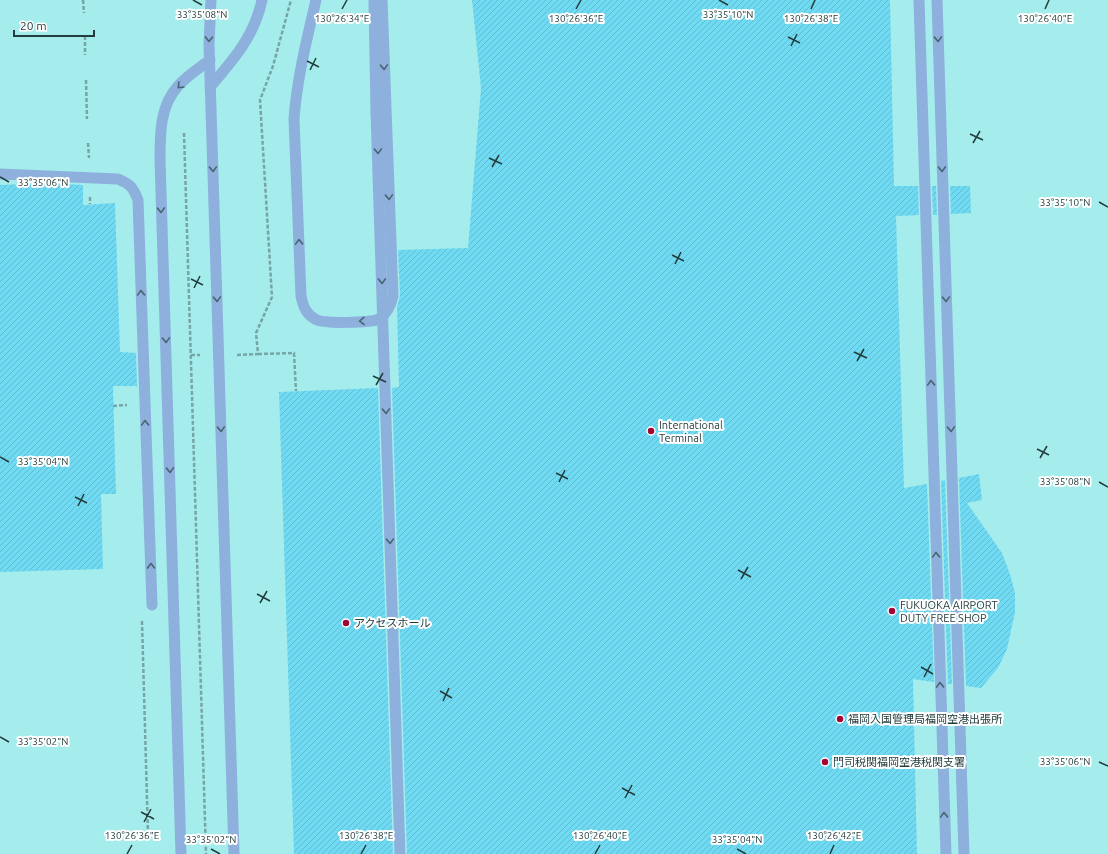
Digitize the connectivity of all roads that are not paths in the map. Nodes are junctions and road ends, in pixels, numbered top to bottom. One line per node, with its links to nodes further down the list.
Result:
1 (211, 0): 8 (street, one-way to 8)
2 (262, 0): 9 (street)
3 (316, 0): 5 (street, one-way to 3)
4 (374, 0): 14 (street, one-way to 14, bridge)
5 (382, 0)
6 (919, 0): 15 (street, one-way to 6)
7 (937, 0): 16 (street, one-way to 16)
8 (210, 60): 9 (street); 12 (street, one-way to 12)
9 (210, 87): 13 (street, one-way to 13)
10 (0, 174): 11 (street, one-way to 10)
11 (152, 605)
12 (181, 854)
13 (234, 854)
14 (400, 854)
15 (946, 854)
16 (964, 854)

